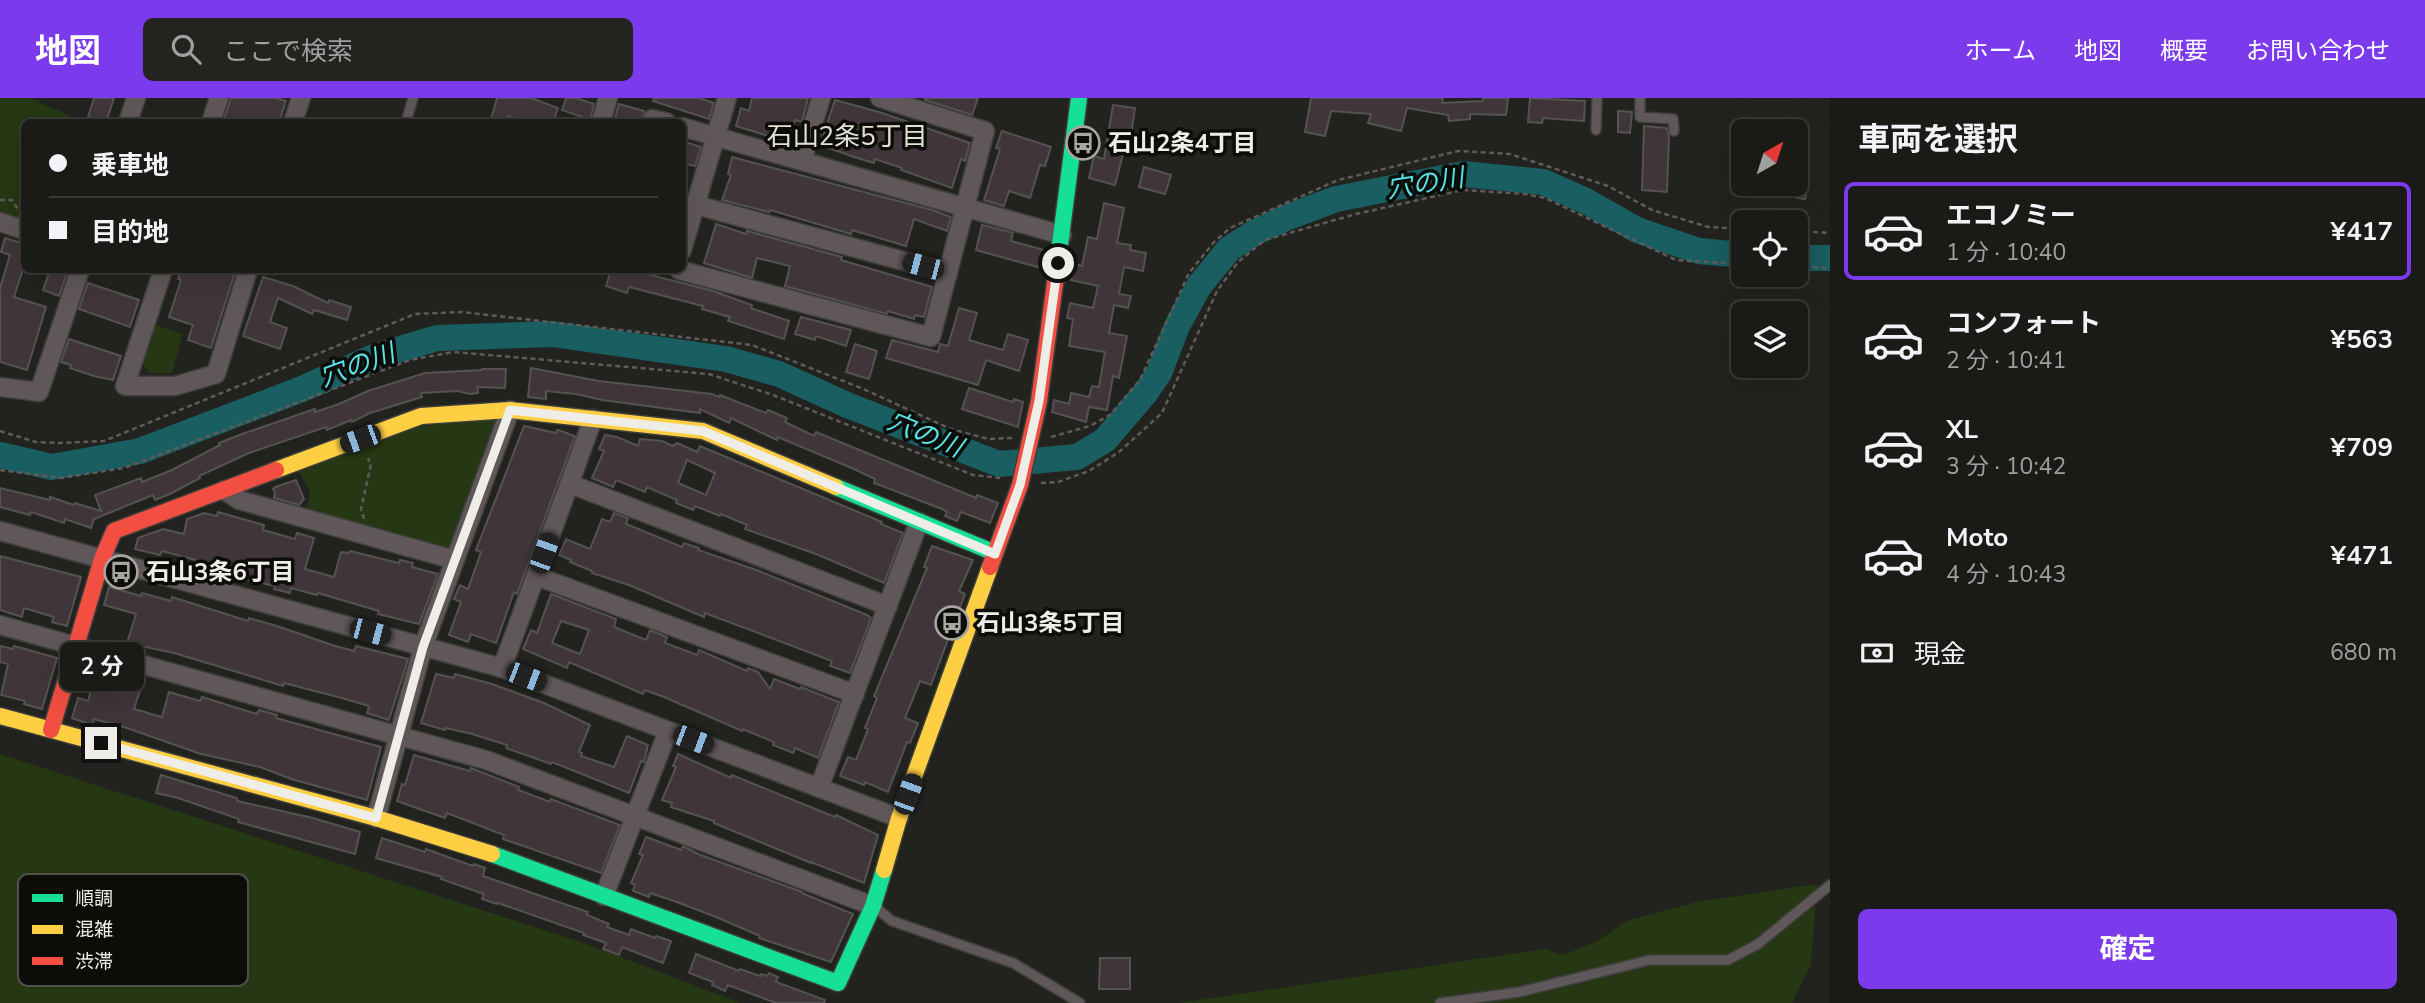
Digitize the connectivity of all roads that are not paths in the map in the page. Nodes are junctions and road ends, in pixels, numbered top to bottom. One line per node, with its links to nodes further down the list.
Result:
1 (136, 98): 12 (street)
2 (219, 98): 13 (street)
3 (301, 98): 14 (street)
4 (413, 98): 15 (lane)
5 (608, 98): 16 (street)
6 (727, 98): 20 (street)
7 (821, 98): 21 (street)
8 (880, 98): 23 (street)
9 (1079, 98): 26 (street)
10 (1597, 98): 18 (lane)
11 (1640, 98): 19 (lane)
12 (129, 119)
13 (212, 119)
14 (294, 119)
15 (407, 119)
16 (602, 119)
17 (686, 128): 20 (street)
18 (1597, 130)
19 (1674, 131)
20 (716, 137): 21 (street); 22 (street)
21 (802, 161): 23 (street)
22 (696, 205): 27 (street); 32 (street)
23 (966, 208): 26 (street); 32 (street)
24 (0, 222): 25 (street)
25 (21, 229)
26 (1062, 235): 40 (street)
27 (686, 237)
28 (686, 272): 32 (street)
29 (79, 273): 33 (street)
30 (162, 273): 31 (street)
31 (247, 273)
32 (948, 273)
33 (0, 387)
34 (510, 410): 35 (street); 37 (street); 42 (street)
35 (593, 419): 36 (street); 38 (street)
36 (569, 484): 43 (street); 44 (street)
37 (224, 490): 41 (street); 42 (street)
38 (919, 522): 40 (street); 44 (street)
39 (0, 531): 41 (street)
40 (995, 554): 57 (street)
41 (102, 559): 46 (street); 47 (street)
42 (456, 560): 47 (street)
43 (536, 576): 48 (street); 49 (street)
44 (888, 606): 49 (street)
45 (0, 625): 46 (street)
46 (76, 646): 51 (street); 53 (street)
47 (423, 647): 48 (street); 53 (street)
48 (502, 668): 52 (street)
49 (855, 694): 54 (street)
50 (0, 716): 51 (street)
51 (51, 730): 56 (street)
52 (668, 731): 54 (street); 55 (street)
53 (398, 736): 55 (street); 56 (street)
54 (819, 788): 57 (street)
55 (636, 817): 59 (street); 60 (street)
56 (376, 818): 59 (street)
57 (899, 818): 60 (street)
58 (1830, 885): 62 (lane)
59 (604, 896): 60 (street)
60 (873, 906): 61 (lane)
61 (1080, 1003)
62 (1440, 1003)

